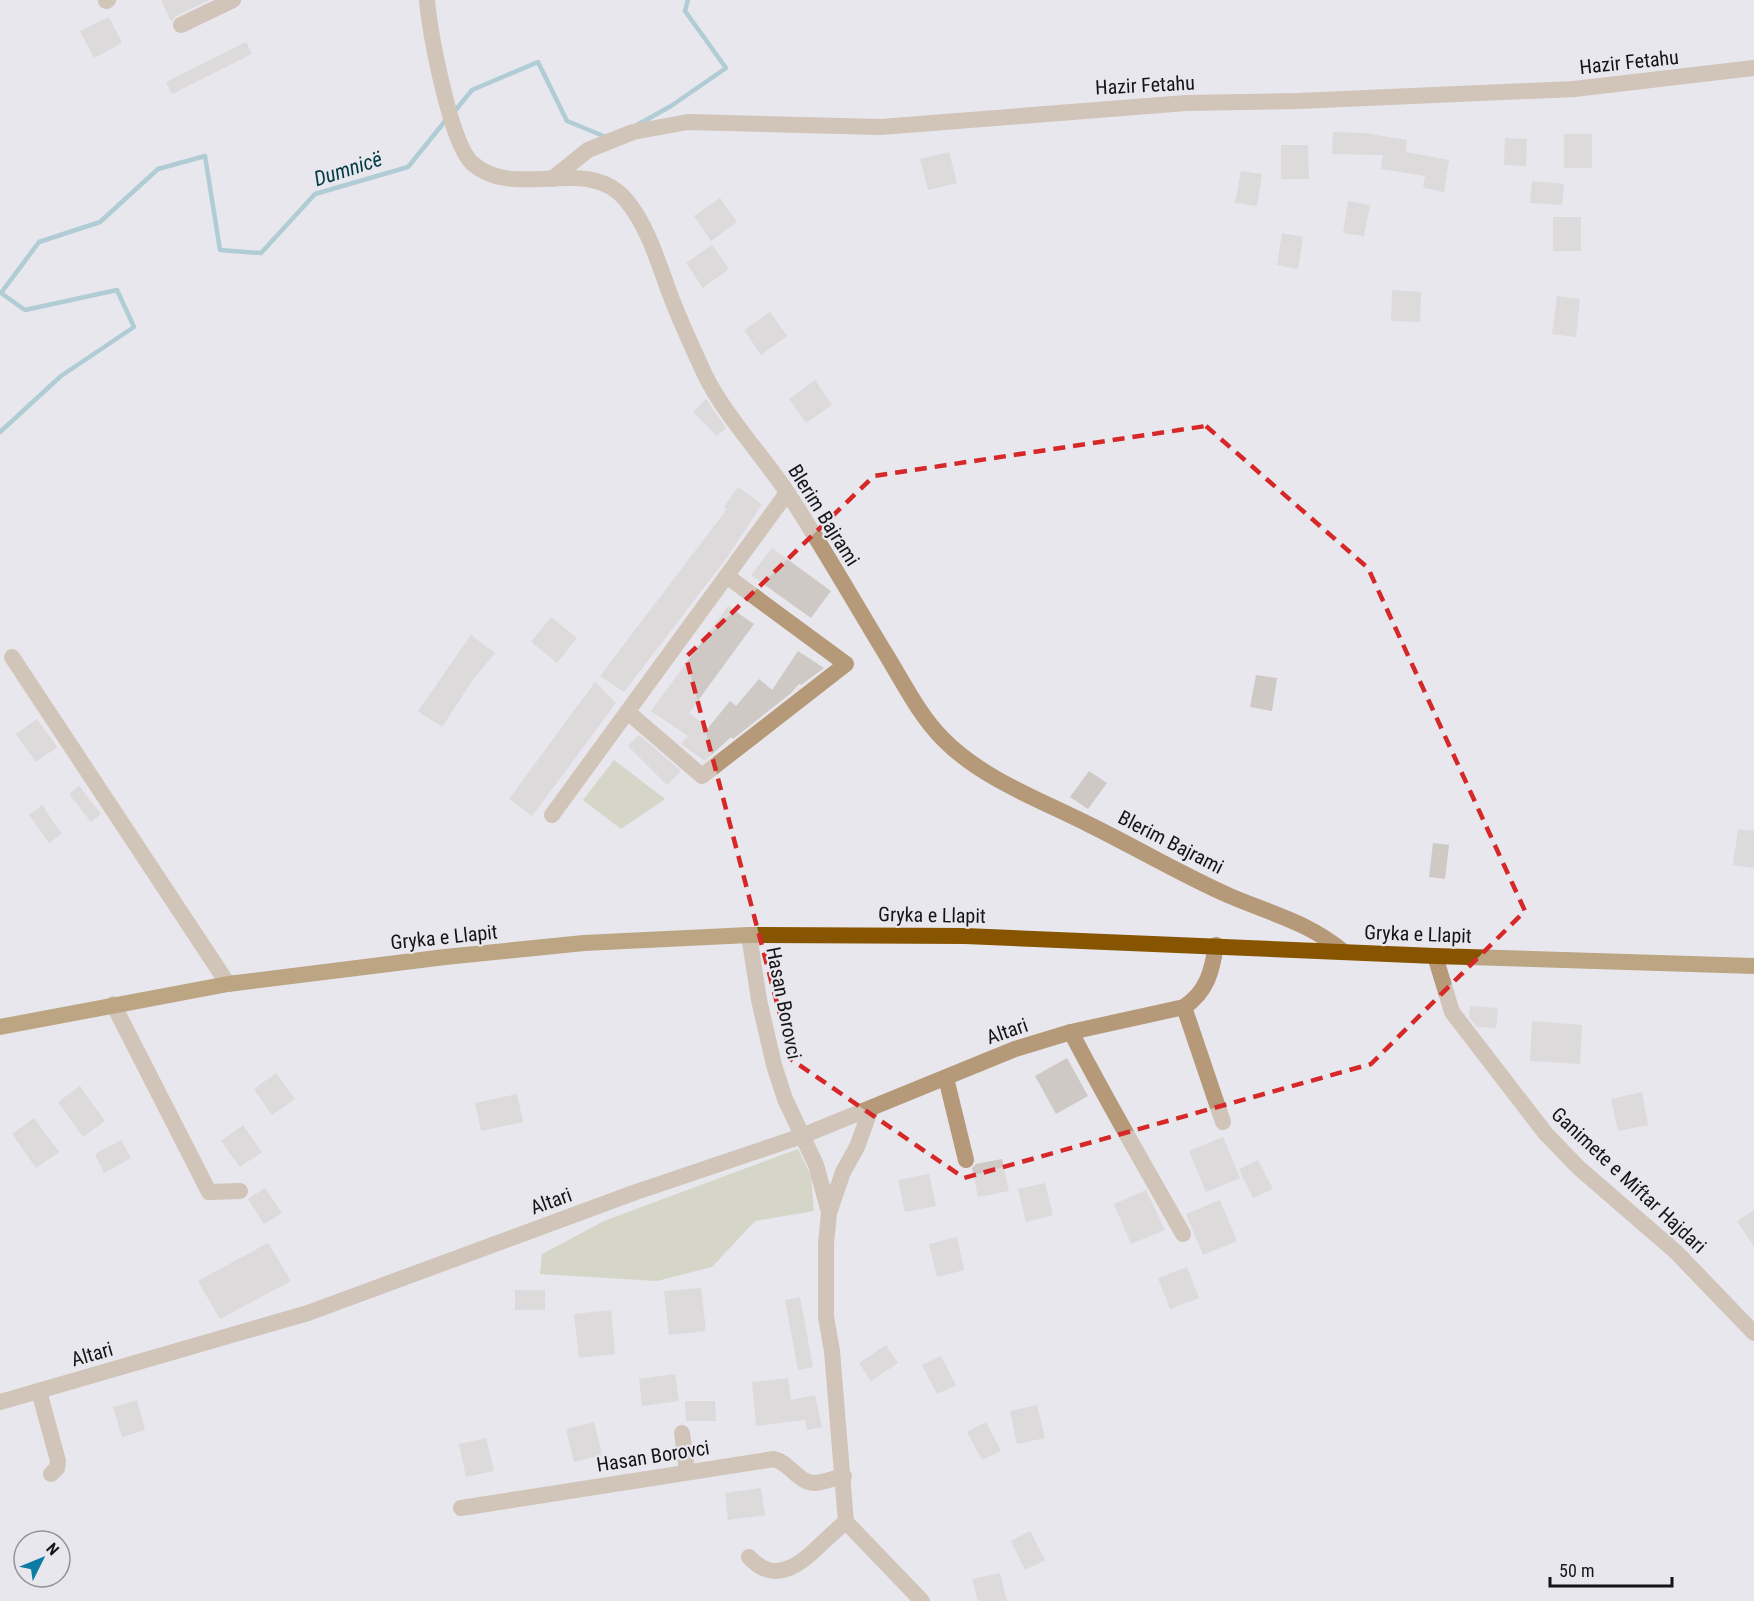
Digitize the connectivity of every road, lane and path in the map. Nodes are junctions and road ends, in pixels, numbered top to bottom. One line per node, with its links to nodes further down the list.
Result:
1 (233, 0): 3 (street)
2 (427, 0): 5 (street, Blerim Bajrami)
3 (181, 25)
4 (1754, 68): 5 (street, Hazir Fetahu)
5 (552, 179): 6 (street, Blerim Bajrami)
6 (787, 493): 7 (street); 13 (street, Blerim Bajrami)
7 (728, 577): 9 (street); 9 (street)
8 (12, 657): 16 (street)
9 (629, 713): 10 (street)
10 (552, 815)
11 (749, 935): 12 (main road, Gryka e Llapit); 16 (main road, Gryka e Llapit); 24 (street, Hasan Borovci)
12 (1216, 945): 13 (main road, Gryka e Llapit); 18 (street)
13 (1344, 951): 14 (main road, Gryka e Llapit)
14 (1435, 956): 15 (main road, Gryka e Llapit); 29 (street, Ganimete e Miftar Hajdari)
15 (1754, 966)
16 (228, 984): 17 (main road, Gryka e Llapit)
17 (113, 1004): 19 (main road, Gryka e Llapit); 26 (street)
18 (1184, 1007): 20 (street, Altari); 23 (street)
19 (0, 1027)
20 (1071, 1032): 21 (street, Altari); 28 (street)
21 (946, 1078): 22 (street, Altari); 25 (street)
22 (870, 1111): 24 (street, Altari); 27 (street, Hasan Borovci)
23 (1222, 1122)
24 (802, 1136): 27 (street, Hasan Borovci); 30 (street, Altari)
25 (966, 1160)
26 (240, 1191)
27 (829, 1213): 35 (street, Hasan Borovci)
28 (1183, 1234)
29 (1754, 1333)
30 (39, 1391): 31 (street, Altari); 34 (street)
31 (0, 1402)
32 (682, 1433): 33 (street)
33 (687, 1471): 35 (street, Hasan Borovci); 36 (street, Hasan Borovci)
34 (51, 1474)
35 (844, 1476): 37 (street, Hasan Borovci)
36 (461, 1508)
37 (846, 1522): 38 (street); 39 (street)
38 (749, 1557)
39 (922, 1601)

